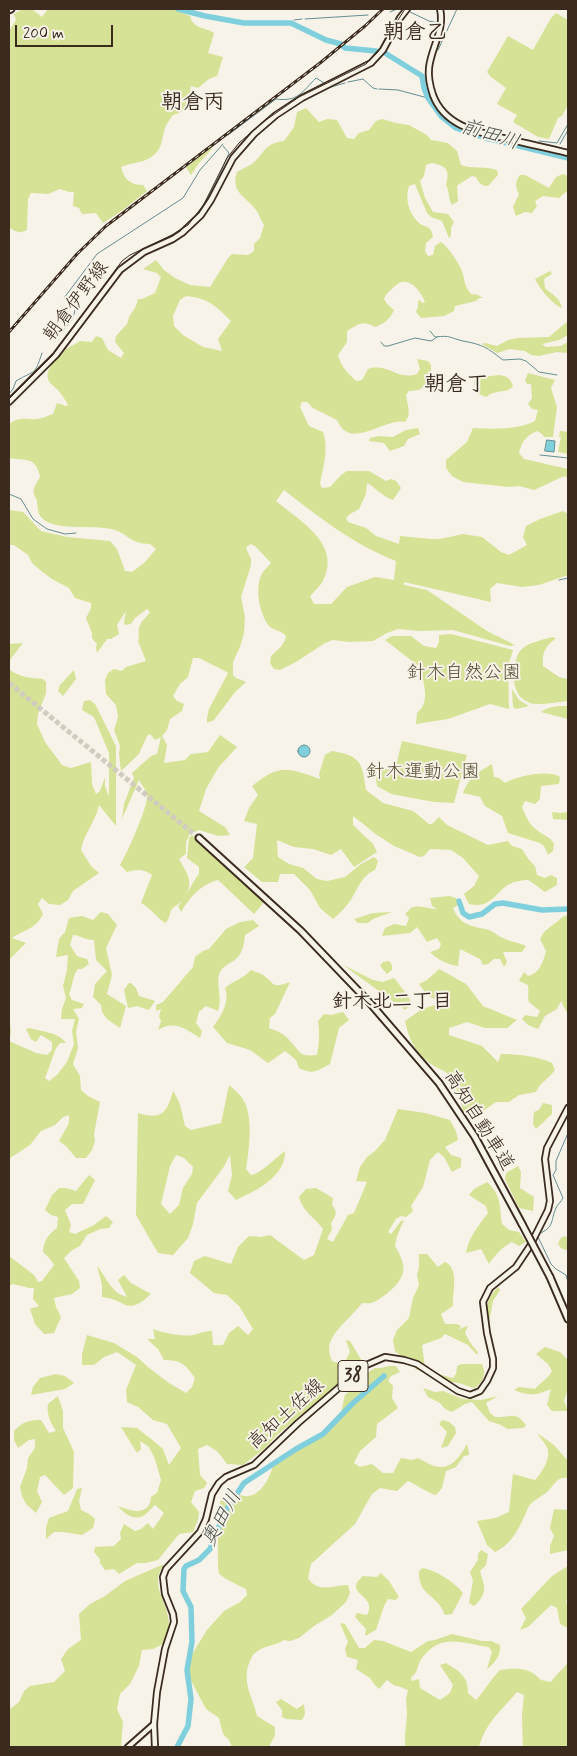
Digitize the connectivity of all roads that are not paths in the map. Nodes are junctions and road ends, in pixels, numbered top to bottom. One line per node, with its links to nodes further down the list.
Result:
1 (407, 9): 4 (main road, 朝倉伊野線)
2 (440, 9): 3 (main road)
3 (568, 152)
4 (9, 402)
5 (199, 838): 7 (highway, 高知自動車道, bridge)
6 (568, 1108): 8 (main road, 高知土佐線 / 38)
7 (568, 1319)
8 (154, 1724): 9 (street); 10 (main road, 高知土佐線 / 38)
9 (128, 1747)
10 (156, 1747)

